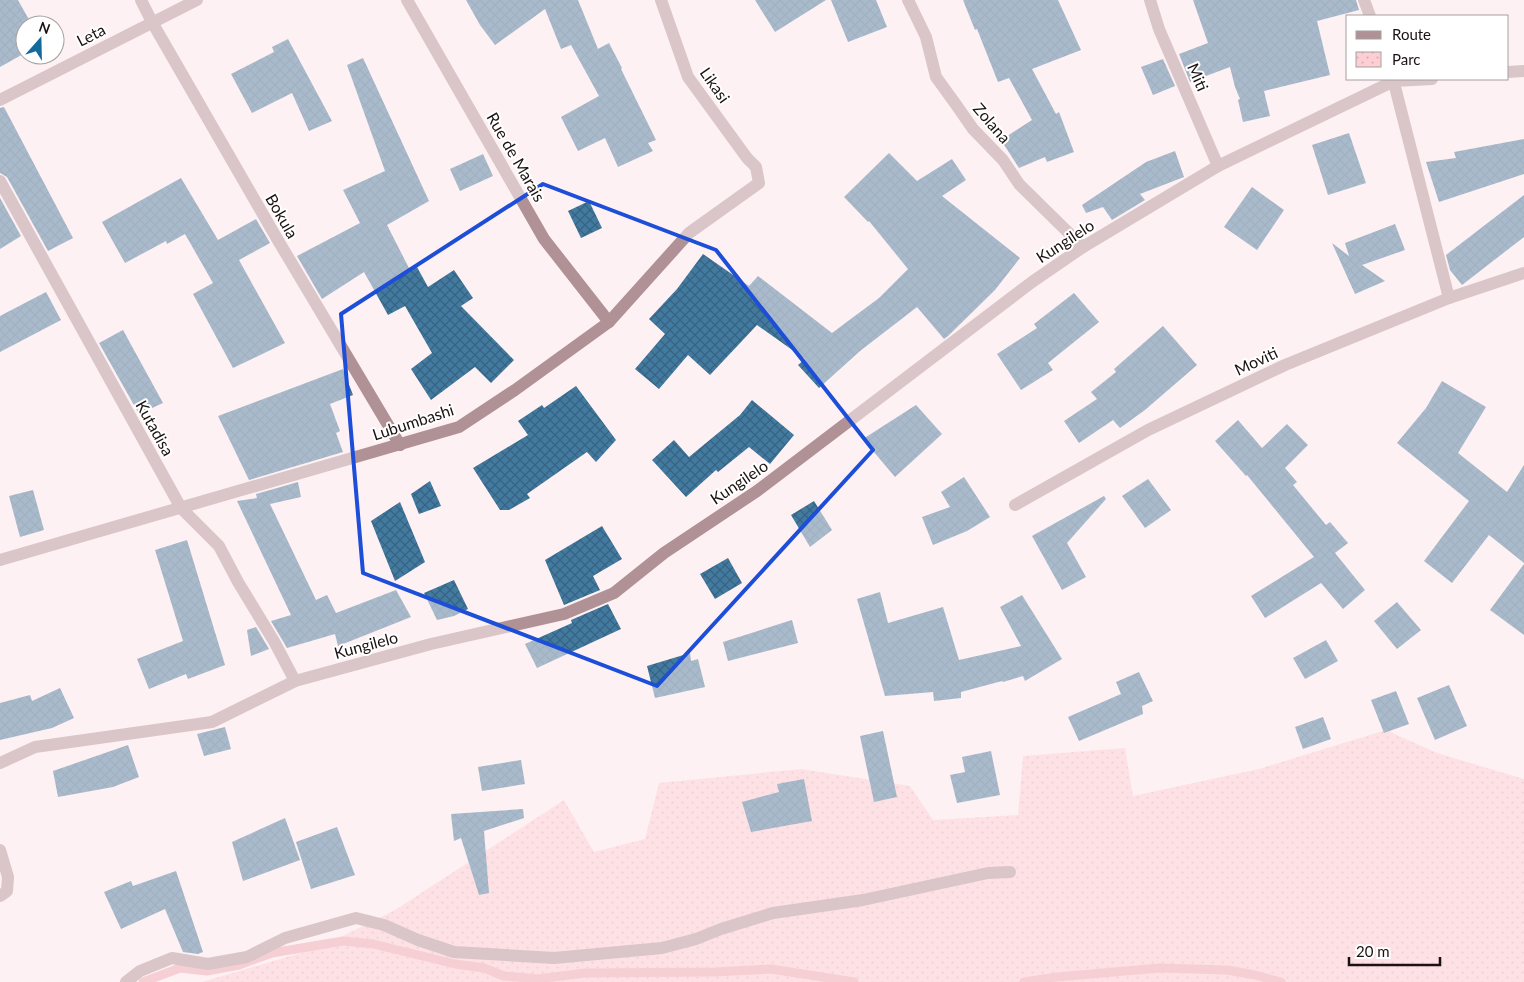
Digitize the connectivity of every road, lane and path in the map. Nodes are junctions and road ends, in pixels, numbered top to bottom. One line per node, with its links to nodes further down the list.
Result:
1 (141, 0): 9 (street, Bokula)
2 (197, 0): 9 (street, Leta)
3 (408, 0): 20 (street, Rue de Marais)
4 (661, 0): 15 (street, Likasi)
5 (908, 0): 17 (street, Zolana)
6 (1150, 0): 14 (street, Miti)
7 (1364, 0): 8 (street)
8 (1370, 15)
9 (152, 22): 13 (street, Leta); 21 (street, Bokula)
10 (1509, 72): 11 (street)
11 (1524, 72)
12 (1394, 80): 14 (street, Kungilelo); 19 (street)
13 (0, 100)
14 (1218, 166): 17 (street, Kungilelo)
15 (759, 179): 20 (street, Lubumbashi)
16 (0, 181): 23 (street, Kutadisa)
17 (1083, 247): 25 (street, Kungilelo)
18 (1524, 273): 19 (street, Moviti)
19 (1449, 298): 22 (street, Moviti)
20 (609, 322): 21 (street, Lubumbashi)
21 (400, 445): 23 (street, Lubumbashi)
22 (1015, 505)
23 (181, 508): 24 (street, Lubumbashi); 25 (street, Kutadisa)
24 (0, 560)
25 (295, 681): 26 (street, Kungilelo)
26 (0, 763)
27 (0, 850): 29 (street)
28 (1010, 872): 30 (street)
29 (0, 896)
30 (126, 982)

